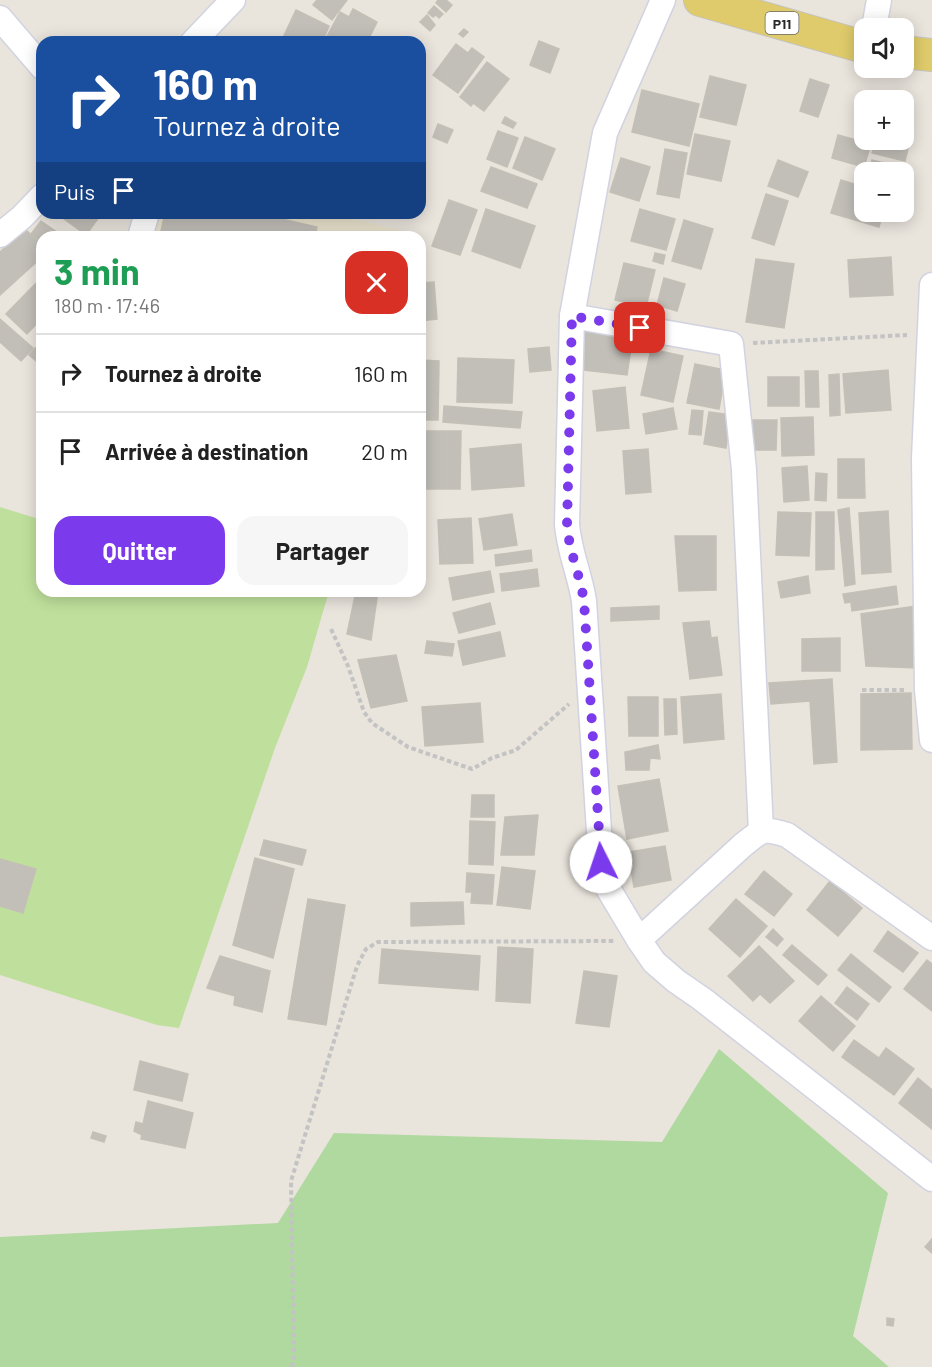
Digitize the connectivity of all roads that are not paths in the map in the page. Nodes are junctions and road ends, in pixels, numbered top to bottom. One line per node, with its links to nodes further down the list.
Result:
1 (233, 0): 7 (street)
2 (663, 0): 15 (street)
3 (700, 0): 8 (main road, P11)
4 (879, 0): 6 (street)
5 (0, 18): 11 (street)
6 (876, 18)
7 (200, 36)
8 (854, 44)
9 (914, 53): 10 (main road)
10 (932, 55)
11 (36, 60)
12 (36, 202): 13 (street)
13 (0, 235)
14 (932, 285): 16 (street)
15 (572, 316): 17 (street); 19 (street)
16 (932, 740)
17 (760, 831): 18 (street); 19 (street)
18 (932, 938)
19 (639, 940): 20 (street)
20 (932, 1179)

